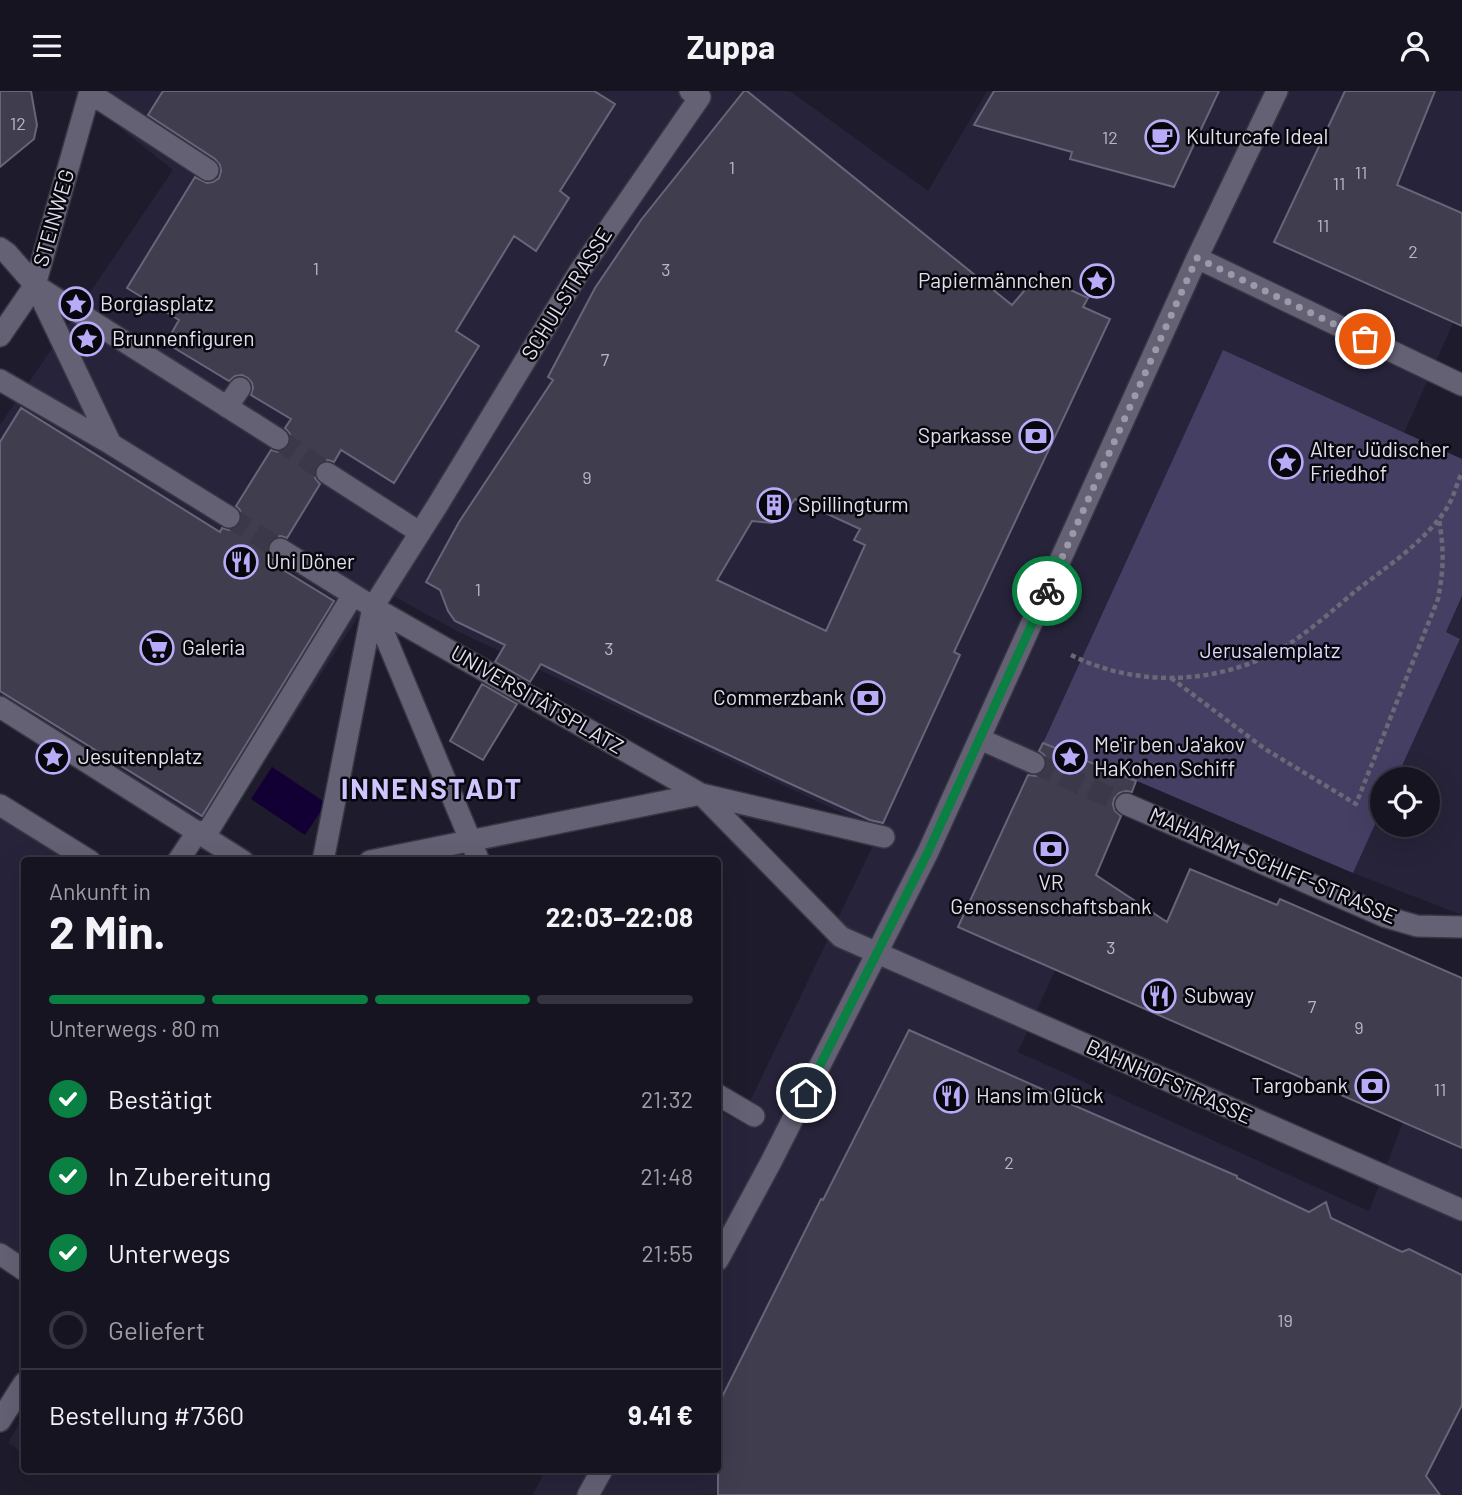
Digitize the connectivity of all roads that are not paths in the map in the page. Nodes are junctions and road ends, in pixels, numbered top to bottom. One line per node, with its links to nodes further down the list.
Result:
1 (690, 91): 17 (street, SCHULSTRASSE)
2 (1277, 91): 6 (street)
3 (90, 92): 4 (street); 7 (street, STEINWEG)
4 (208, 170)
5 (3, 251): 7 (street)
6 (1197, 258): 10 (street); 22 (street)
7 (35, 285): 8 (street, STEINWEG); 12 (street); 14 (street)
8 (0, 336)
9 (0, 380): 14 (street)
10 (1462, 385)
11 (240, 388): 12 (street)
12 (227, 407): 13 (street)
13 (278, 439)
14 (111, 444): 16 (street)
15 (327, 473): 17 (street)
16 (229, 517)
17 (419, 532): 20 (street)
18 (280, 549): 19 (street, UNIVERSITÄTSPLATZ)
19 (353, 595): 20 (street, UNIVERSITÄTSPLATZ); 27 (street)
20 (373, 607): 24 (street, UNIVERSITÄTSPLATZ); 29 (street); 33 (street)
21 (0, 707): 27 (street)
22 (980, 739): 23 (street); 37 (street)
23 (1034, 763)
24 (701, 794): 28 (street, UNIVERSITÄTSPLATZ); 29 (street, UNIVERSITÄTSPLATZ); 37 (street, UNIVERSITÄTSPLATZ)
25 (1126, 804): 36 (street, MAHARAM-SCHIFF-STRASSE)
26 (0, 805): 30 (street)
27 (202, 834): 31 (street); 32 (street)
28 (884, 837)
29 (470, 841): 34 (street, UNIVERSITÄTSPLATZ); 35 (street)
30 (84, 857)
31 (182, 857)
32 (237, 857)
33 (324, 857)
34 (390, 857)
35 (477, 857)
36 (1462, 927)
37 (877, 953): 40 (street, BAHNHOFSTRASSE); 42 (street)
38 (721, 1097): 39 (street)
39 (754, 1115)
40 (1462, 1210)
41 (0, 1254): 43 (street)
42 (721, 1254)
43 (21, 1269)
44 (21, 1388): 45 (street)
45 (0, 1421)
46 (600, 1473): 47 (street)
47 (588, 1495)

